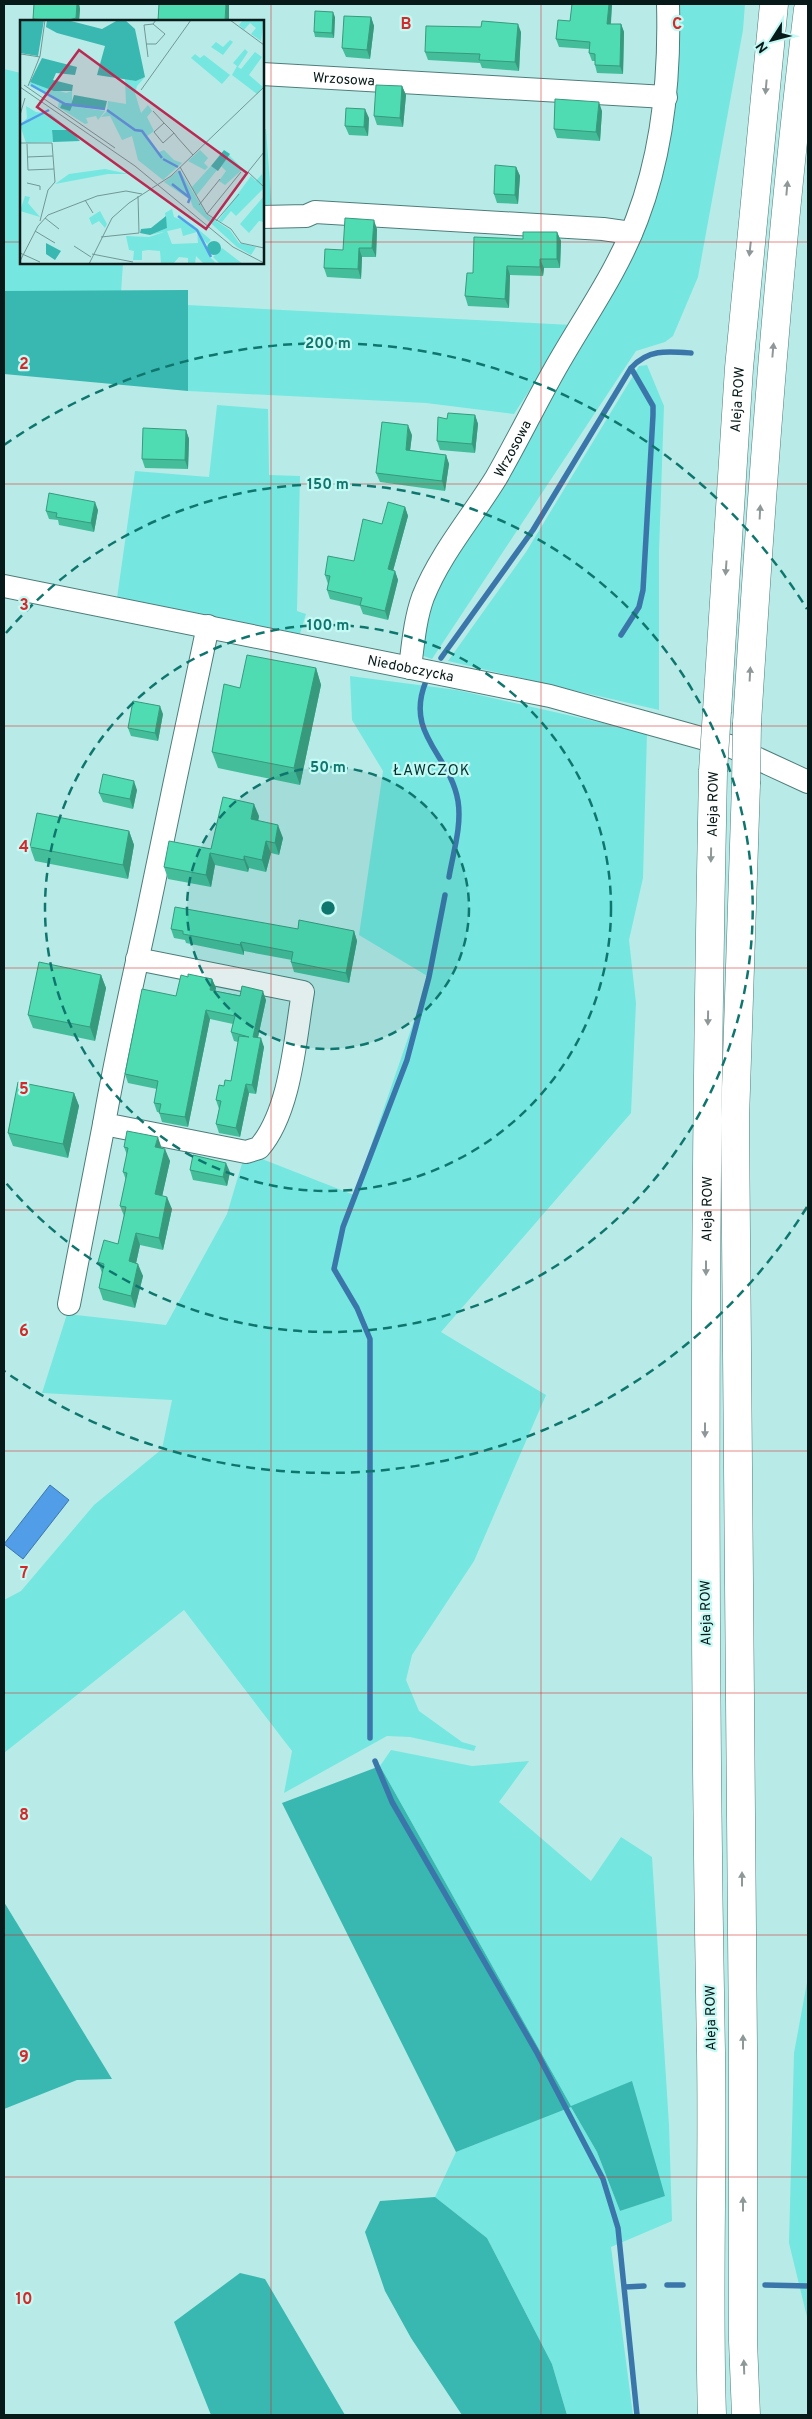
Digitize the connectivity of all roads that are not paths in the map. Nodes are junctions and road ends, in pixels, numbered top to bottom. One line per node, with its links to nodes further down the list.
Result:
1 (668, 4): 5 (street, Wrzosowa)
2 (774, 4): 15 (main road, Aleja ROW, one-way to 15, bridge)
3 (808, 9): 16 (main road, one-way to 3, bridge)
4 (264, 74): 5 (street, Wrzosowa)
5 (666, 97): 7 (street, Wrzosowa)
6 (264, 217): 7 (street)
7 (631, 233): 10 (street, Wrzosowa)
8 (4, 586): 9 (street, Niedobczycka)
9 (208, 626): 10 (street, Niedobczycka); 12 (street)
10 (410, 668): 11 (street, Niedobczycka)
11 (808, 782)
12 (137, 959): 13 (street); 13 (street)
13 (104, 1124): 14 (street)
14 (69, 1304)
15 (712, 2415)
16 (746, 2415)

